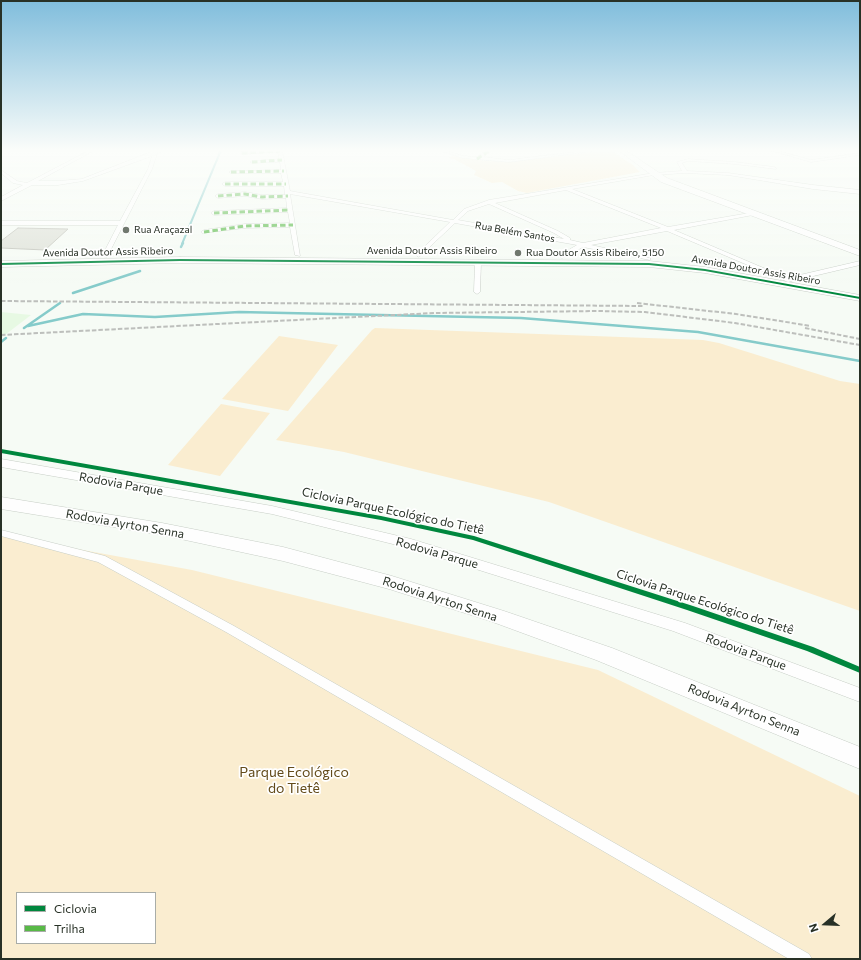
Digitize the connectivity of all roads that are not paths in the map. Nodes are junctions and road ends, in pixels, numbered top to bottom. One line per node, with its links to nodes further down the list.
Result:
1 (288, 194): 12 (street)
2 (137, 195): 17 (street)
3 (234, 195): 10 (street, Rua Belém Santos)
4 (250, 195): 5 (street, Rua Belém Santos)
5 (281, 195)
6 (293, 195): 15 (street, Rua Belém Santos)
7 (532, 195): 11 (street)
8 (581, 195): 19 (street)
9 (702, 195): 14 (street)
10 (218, 196)
11 (490, 202): 15 (street); 21 (street)
12 (290, 210): 13 (street); 18 (street)
13 (214, 213)
14 (752, 213): 19 (street); 23 (street)
15 (454, 221): 21 (street, Rua Belém Santos); 26 (street)
16 (1, 223): 17 (street)
17 (122, 223): 25 (street)
18 (292, 224): 20 (street); 24 (street)
19 (670, 230): 22 (street); 33 (street)
20 (204, 232)
21 (574, 243): 22 (street, Rua Belém Santos)
22 (582, 245): 27 (street); 29 (street, Rua Belém Santos)
23 (860, 253)
24 (298, 255): 25 (main road, Avenida Doutor Assis Ribeiro); 26 (main road, Avenida Doutor Assis Ribeiro)
25 (105, 256): 28 (main road, Avenida Doutor Assis Ribeiro)
26 (419, 256): 27 (main road, Avenida Doutor Assis Ribeiro)
27 (562, 256): 29 (main road, Avenida Doutor Assis Ribeiro)
28 (1, 258)
29 (648, 259): 33 (main road, Avenida Doutor Assis Ribeiro)
30 (478, 262): 32 (main road, Avenida Doutor Assis Ribeiro); 34 (street); 36 (main road, Avenida Doutor Assis Ribeiro)
31 (860, 263): 33 (street)
32 (1, 264)
33 (786, 279): 35 (main road, Avenida Doutor Assis Ribeiro)
34 (477, 292)
35 (860, 293)
36 (860, 298)
37 (1, 464): 40 (street, Rodovia Parque)
38 (1, 503): 41 (highway, Rodovia Ayrton Senna)
39 (1, 533): 42 (street)
40 (860, 695)
41 (860, 758)
42 (804, 959)

